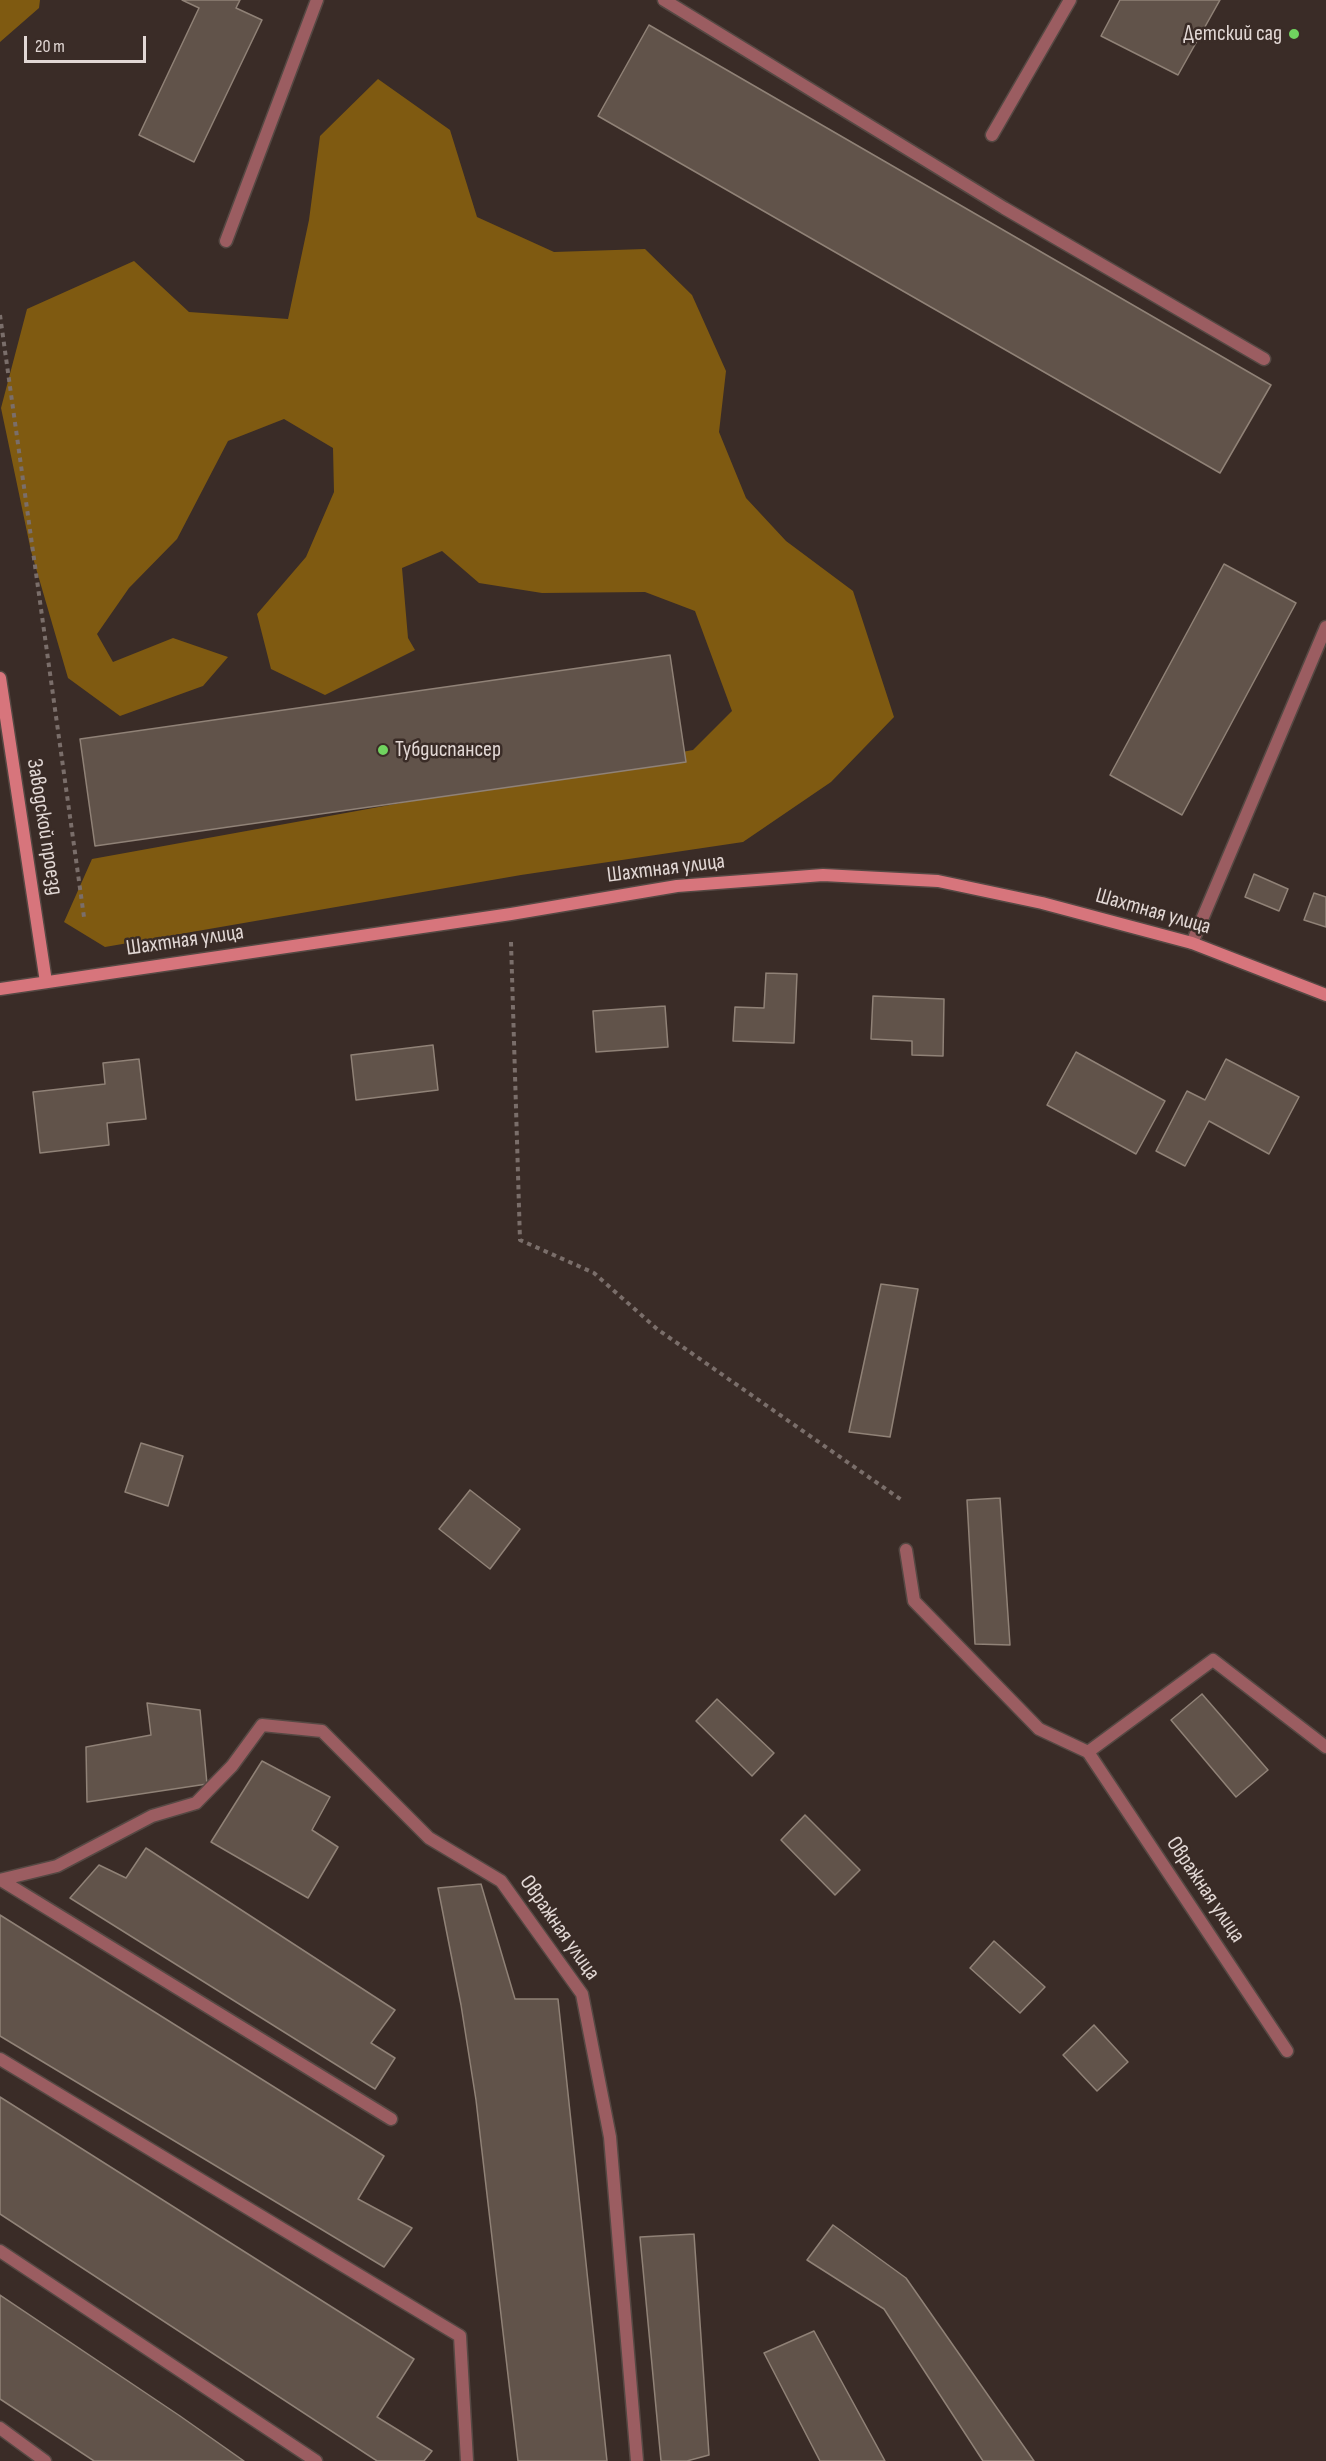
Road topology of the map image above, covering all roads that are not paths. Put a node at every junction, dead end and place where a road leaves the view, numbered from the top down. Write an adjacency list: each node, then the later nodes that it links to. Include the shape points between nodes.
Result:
1 (316, 0): 5 (street)
2 (664, 0): 6 (street, via 1004,208)
3 (1070, 0): 4 (street)
4 (992, 135)
5 (226, 241)
6 (1264, 359)
7 (1326, 627): 9 (street)
8 (0, 678): 10 (main road, Заводской проезд)
9 (1192, 943): 10 (main road, Шахтная улица, via 1042,903 938,881 823,875 677,886); 12 (main road, Шахтная улица)
10 (46, 982): 11 (main road, Шахтная улица)
11 (0, 989)
12 (1326, 995)
13 (906, 1550): 15 (street, via 914,1601 1039,1729)
14 (1326, 1747): 15 (street, via 1213,1660)
15 (1088, 1752): 17 (street, Овражная улица)
16 (1, 1880): 19 (street); 25 (street, Овражная улица, via 57,1866 152,1816 196,1803 232,1766 262,1725 322,1731 429,1838 501,1881 582,1994 610,2137)
17 (1287, 2051)
18 (0, 2059): 24 (street, via 460,2336)
19 (391, 2120)
20 (0, 2251): 23 (street)
21 (0, 2428): 22 (street)
22 (45, 2461)
23 (316, 2461)
24 (467, 2461)
25 (637, 2461)

